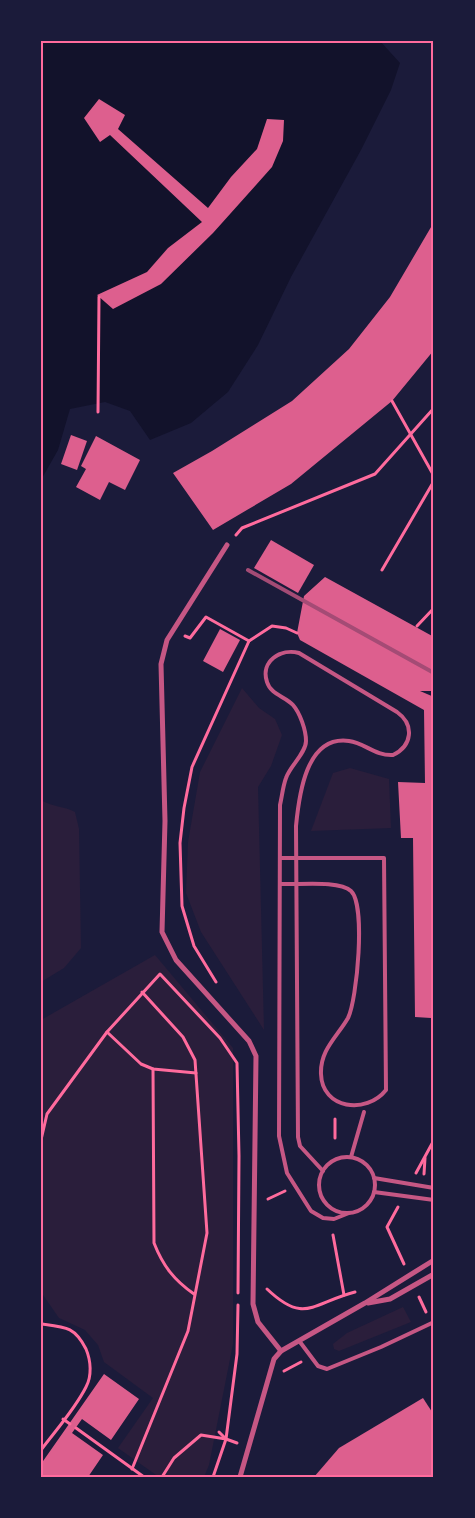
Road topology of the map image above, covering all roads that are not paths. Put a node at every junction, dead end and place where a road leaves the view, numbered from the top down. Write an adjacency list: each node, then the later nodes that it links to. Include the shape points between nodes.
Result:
1 (227, 545): 19 (street, via 166,640 161,664 165,821 162,932 176,960 249,1041 256,1056 253,1304 258,1322)
2 (281, 858): 3 (lane); 3 (lane, via 280,805 286,779 306,742 302,723 293,705 272,690 266,676 270,661 283,652 291,651 397,712 404,717 410,731 405,746 392,755 377,754 350,741 324,745 315,755 302,788 296,826); 4 (lane)
3 (296, 858): 5 (lane); 5 (lane, via 384,858 386,1090 373,1102 346,1106 325,1089 321,1076 323,1057 348,1017 357,984 356,900 352,892 341,886)
4 (281, 884): 5 (lane); 13 (lane, via 279,1136 287,1173 311,1211 334,1220)
5 (297, 885): 8 (lane, via 298,1137 300,1146)
6 (364, 1112): 7 (lane)
7 (351, 1157): 8 (lane, via 334,1159); 9 (lane, via 366,1164)
8 (323, 1171): 13 (lane, via 319,1186 324,1200 334,1210)
9 (374, 1178): 10 (lane); 11 (lane)
10 (434, 1188)
11 (374, 1192): 12 (lane); 13 (lane, via 365,1206)
12 (434, 1200)
13 (349, 1213)
14 (434, 1260): 16 (street)
15 (434, 1274): 16 (street, via 390,1299)
16 (365, 1304): 18 (street)
17 (432, 1322): 18 (lane, via 381,1348 327,1369 318,1366)
18 (300, 1342): 19 (street)
19 (282, 1351): 20 (street, via 274,1359)
20 (240, 1477)

